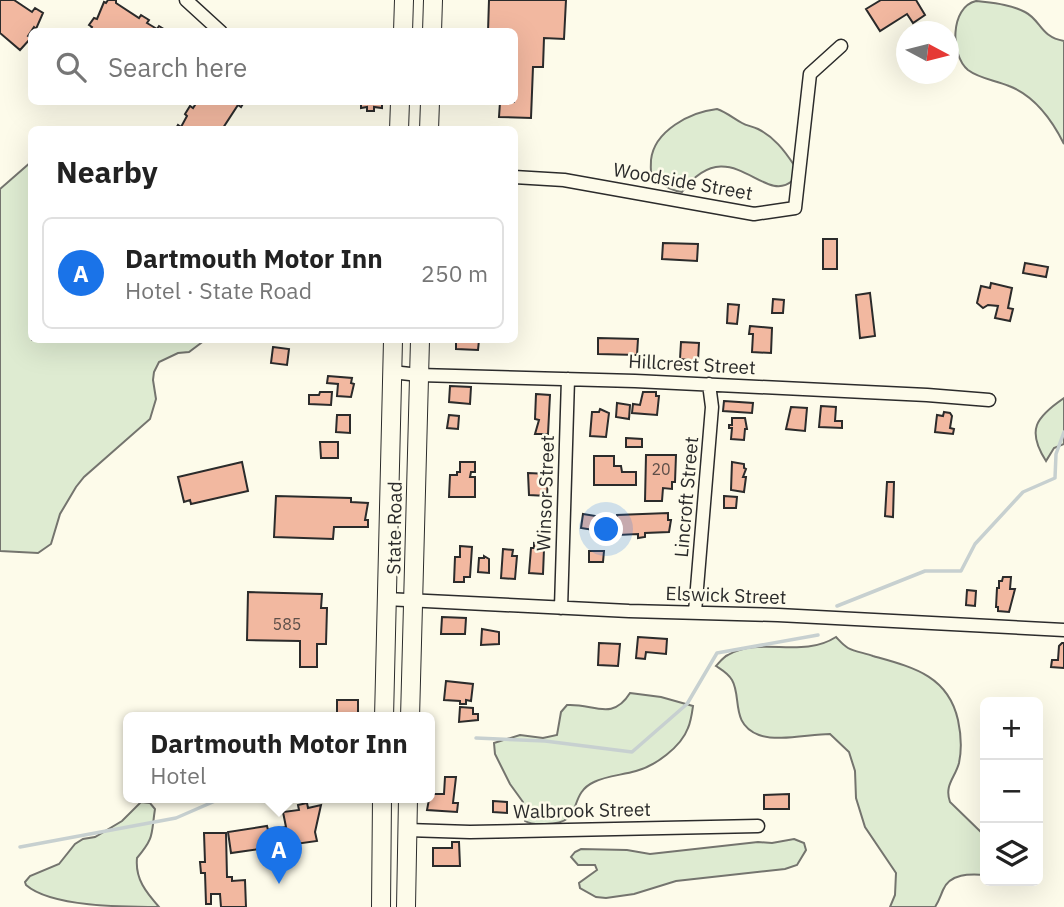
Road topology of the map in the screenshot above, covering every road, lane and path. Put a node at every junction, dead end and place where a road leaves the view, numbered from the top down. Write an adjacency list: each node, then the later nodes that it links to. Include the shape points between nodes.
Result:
1 (186, 0): 4 (street)
2 (433, 0): 7 (main road)
3 (404, 5): 5 (street); 6 (main road)
4 (218, 28)
5 (397, 28)
6 (403, 28)
7 (432, 28)
8 (841, 46): 13 (street, Woodside Street, via 810,74 795,208 754,214 565,180)
9 (400, 105): 11 (main road)
10 (430, 105): 12 (main road)
11 (399, 126)
12 (429, 126)
13 (518, 177)
14 (393, 343): 16 (main road, State Road)
15 (420, 343): 17 (main road, State Road)
16 (392, 372): 17 (street, Hillcrest Street); 21 (main road, State Road)
17 (419, 376): 18 (street, Hillcrest Street); 22 (main road, State Road)
18 (568, 379): 19 (street, Hillcrest Street); 23 (street, Winsor Street)
19 (709, 384): 20 (street, Hillcrest Street); 24 (street, Lincroft Street, via 712,407)
20 (989, 400)
21 (386, 599): 22 (street, Elswick Street); 26 (main road, State Road)
22 (413, 599): 23 (street, Elswick Street); 27 (main road, State Road)
23 (561, 608): 24 (street, Elswick Street)
24 (695, 612): 25 (street, Elswick Street)
25 (1064, 630)
26 (384, 712)
27 (410, 712)
28 (382, 803): 32 (main road)
29 (408, 803): 31 (main road)
30 (758, 826): 31 (street, Walbrook Street)
31 (407, 830): 33 (main road)
32 (381, 907)
33 (406, 907)

